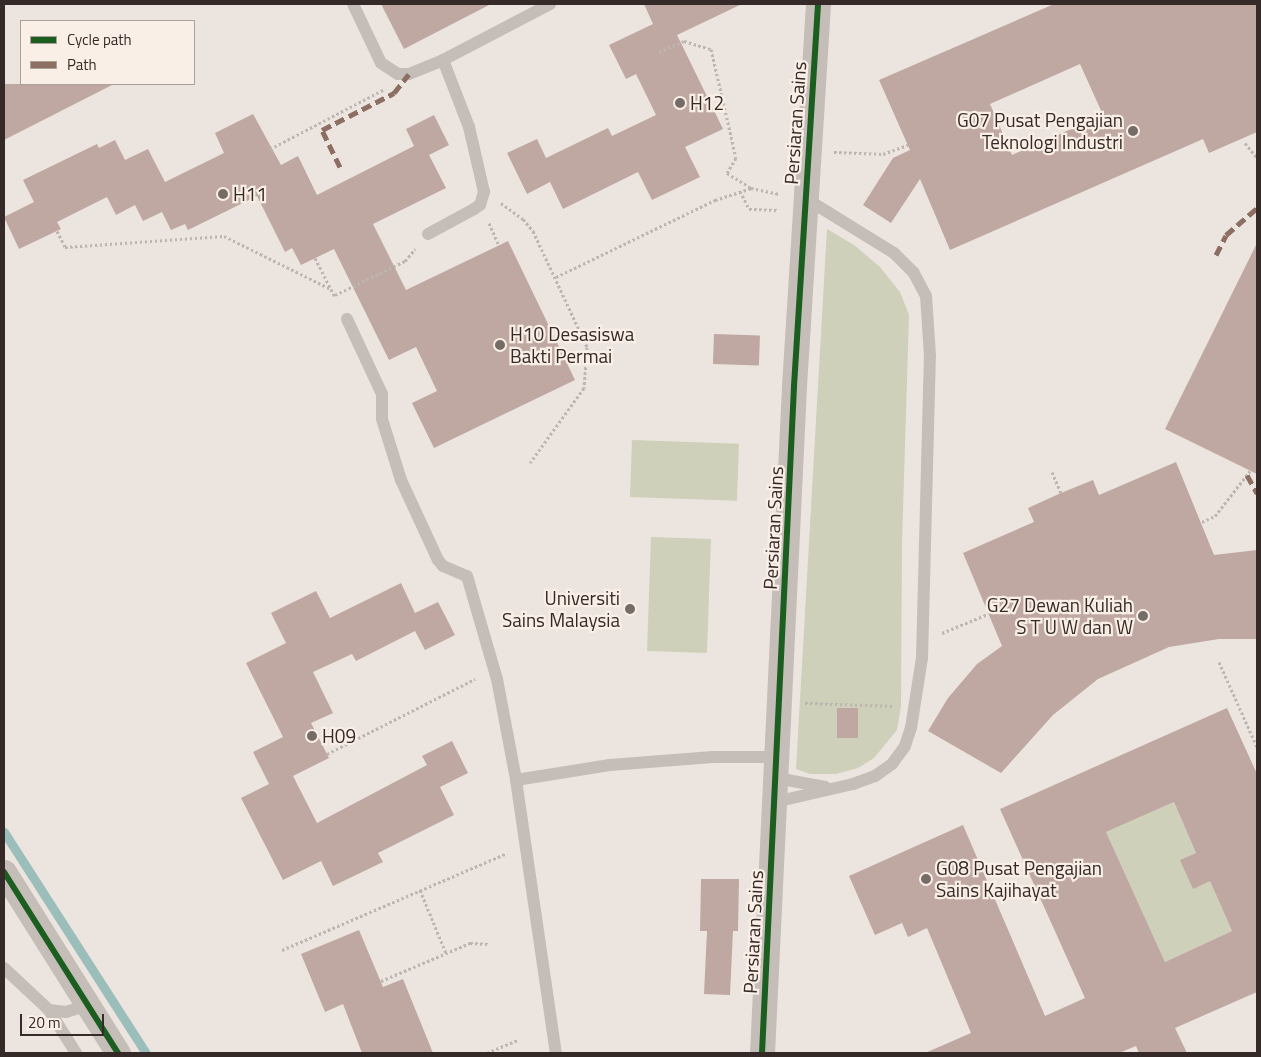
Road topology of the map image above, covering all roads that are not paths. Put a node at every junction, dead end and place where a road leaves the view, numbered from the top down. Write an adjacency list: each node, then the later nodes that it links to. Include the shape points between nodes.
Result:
1 (353, 4): 4 (lane, via 381,63 398,74 420,71)
2 (550, 4): 4 (lane)
3 (818, 4): 5 (street, Persiaran Sains, via 808,150)
4 (443, 60): 6 (lane, via 469,127 484,192 480,205)
5 (794, 197): 8 (street, Persiaran Sains); 10 (lane, via 894,253 913,272 926,296 930,328 922,658 911,728 905,746 892,764 875,776)
6 (428, 234)
7 (347, 319): 9 (lane, via 382,394 382,418 401,480 438,560 443,566 467,576 494,670)
8 (776, 779): 9 (lane, via 714,757 610,765); 10 (lane); 10 (lane); 18 (street, Persiaran Sains)
9 (516, 780): 17 (lane)
10 (830, 788)
11 (4, 872): 13 (street)
12 (4, 968): 14 (lane)
13 (87, 1005): 14 (lane, via 66,1012); 16 (street)
14 (49, 1010): 15 (lane)
15 (76, 1053)
16 (118, 1053)
17 (556, 1053)
18 (762, 1053)

